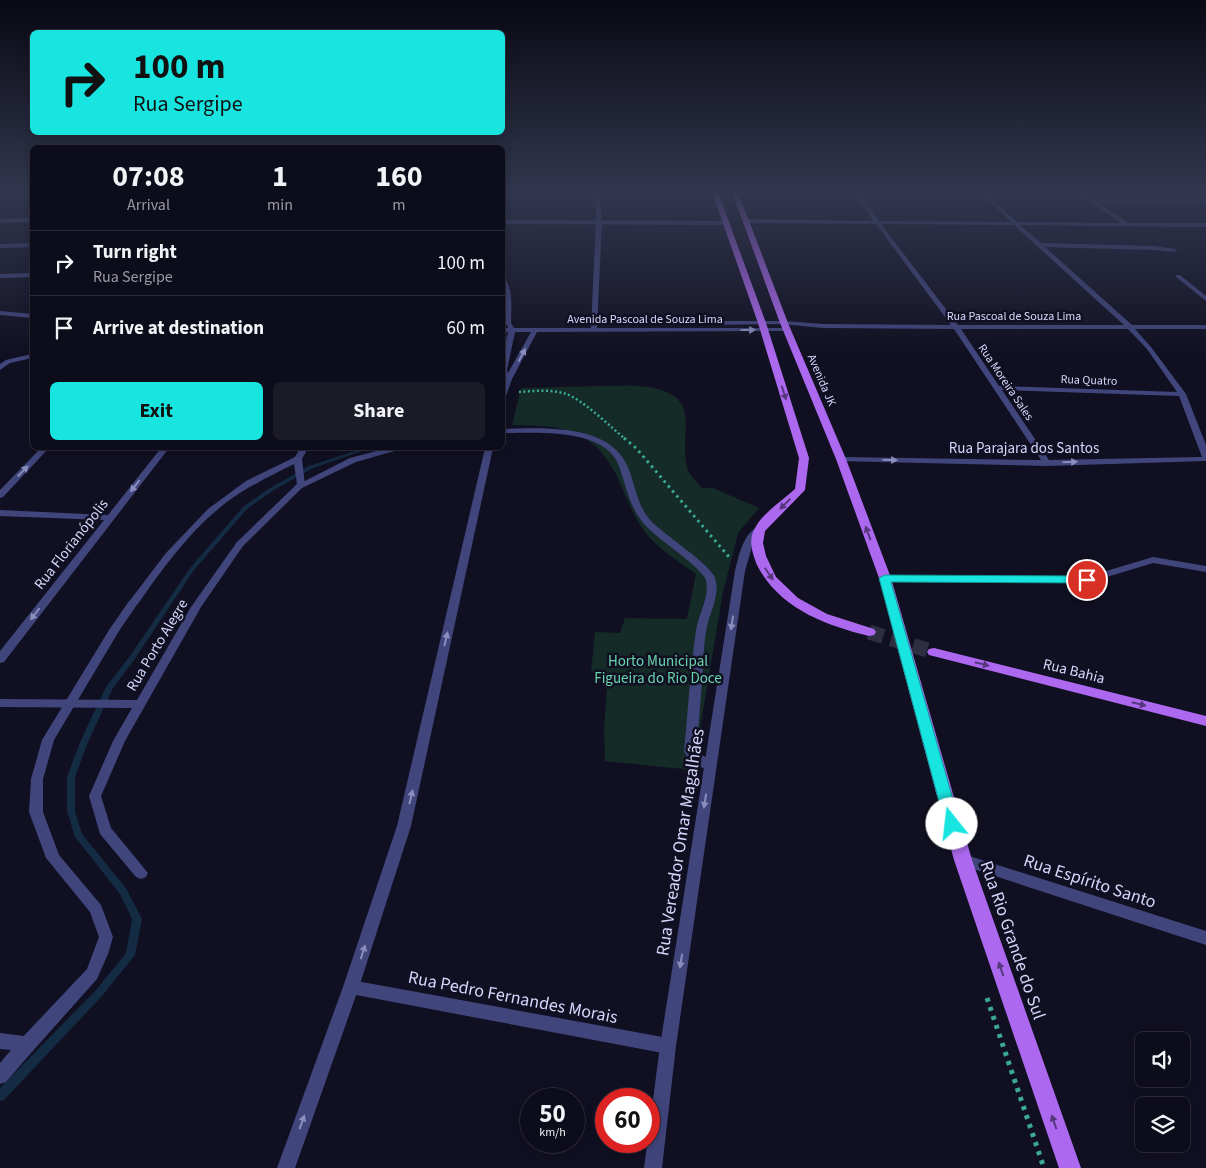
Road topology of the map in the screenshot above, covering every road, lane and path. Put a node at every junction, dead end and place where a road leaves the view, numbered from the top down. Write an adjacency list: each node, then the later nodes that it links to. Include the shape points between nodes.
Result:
1 (598, 247): 17 (street)
2 (734, 247): 18 (main road)
3 (755, 247): 19 (main road, Avenida JK)
4 (895, 247): 20 (street, Rua Moreira Sales)
5 (1040, 247): 22 (street, Rua Parajara dos Santos)
6 (1096, 247): 7 (street)
7 (1174, 250)
8 (0, 276): 9 (street)
9 (30, 276)
10 (1178, 276): 12 (street)
11 (505, 285): 15 (street)
12 (1206, 299)
13 (0, 314): 14 (street)
14 (30, 316)
15 (508, 326): 17 (street, Avenida Pascoal de Souza Lima); 23 (street, Avenida Pascoal de Souza Lima); 25 (street)
16 (1198, 326): 21 (street, Rua Pascoal de Souza Lima); 22 (street, Rua Pascoal de Souza Lima); 24 (street)
17 (594, 327): 18 (street, Avenida Pascoal de Souza Lima); 23 (street, Avenida Pascoal de Souza Lima)
18 (763, 327): 19 (street, Avenida Pascoal de Souza Lima); 50 (main road, one-way to 50, via 804,458 800,490)
19 (785, 327): 20 (street, Rua Pascoal de Souza Lima); 44 (main road, Avenida JK)
20 (956, 327): 22 (street, Rua Pascoal de Souza Lima); 33 (street, Rua Moreira Sales)
21 (1206, 327)
22 (1131, 328): 35 (street, Rua Parajara dos Santos)
23 (536, 330): 29 (street, one-way to 23)
24 (1206, 333)
25 (505, 352)
26 (30, 356): 27 (street, via 8,361)
27 (0, 368)
28 (505, 370): 29 (street)
29 (514, 370): 31 (street)
30 (505, 374): 31 (street)
31 (508, 379): 32 (street)
32 (505, 388)
33 (996, 388): 35 (street, Rua Quatro); 45 (street, Rua Moreira Sales)
34 (536, 391): 52 (path, via 561,393 574,399 636,448)
35 (1182, 394): 42 (street, Rua Parajara dos Santos)
36 (505, 431): 61 (street, via 583,434 599,440 621,461 630,494 640,514 710,577 712,590 701,630 690,752 696,760)
37 (43, 450): 47 (street, one-way to 37)
38 (163, 450): 49 (street, Rua Florianópolis, one-way to 49)
39 (303, 450): 43 (street)
40 (388, 450): 46 (street, via 353,460)
41 (489, 450): 65 (street, one-way to 41, via 404,826)
42 (1206, 458): 45 (street, Rua Parajara dos Santos, one-way to 42)
43 (298, 459): 46 (street); 58 (street, via 242,487 211,511 174,548 133,603)
44 (841, 460): 45 (street, Rua Parajara dos Santos, one-way to 45); 53 (main road, Avenida JK, one-way to 44)
45 (1047, 463)
46 (301, 484): 59 (street, Rua Porto Alegre, via 240,544 196,607)
47 (0, 495)
48 (0, 513): 49 (street)
49 (110, 518): 56 (street, Rua Florianópolis, one-way to 56)
50 (760, 528): 52 (street, Rua Vereador Omar Magalhães, via 745,548); 54 (main road, one-way to 54, via 758,554 779,589 814,613)
51 (1206, 569): 53 (street, via 1154,560 1087,580)
52 (740, 571): 61 (street, Rua Vereador Omar Magalhães, one-way to 61)
53 (885, 578): 62 (main road, Rua Rio Grande do Sul)
54 (869, 632)
55 (934, 652): 60 (main road, Rua Bahia, one-way to 60)
56 (0, 659)
57 (0, 703): 58 (street)
58 (69, 704): 59 (street); 68 (street, via 48,740 37,779 36,812 53,858 96,909 106,937 92,974)
59 (139, 704): 63 (street, Rua Porto Alegre, via 95,796 105,830)
60 (1206, 721)
61 (710, 766): 67 (street, Rua Vereador Omar Magalhães, one-way to 67)
62 (962, 860): 64 (street, Rua Espírito Santo); 72 (main road, Rua Rio Grande do Sul, one-way to 62)
63 (141, 873)
64 (1206, 938)
65 (351, 987): 67 (street, Rua Pedro Fernandes Morais); 70 (street, one-way to 65)
66 (0, 1041): 68 (street, via 24,1044)
67 (668, 1046): 71 (street, Rua Vereador Omar Magalhães)
68 (25, 1047): 69 (street)
69 (0, 1076)
70 (286, 1168)
71 (653, 1168)
72 (1070, 1168)

